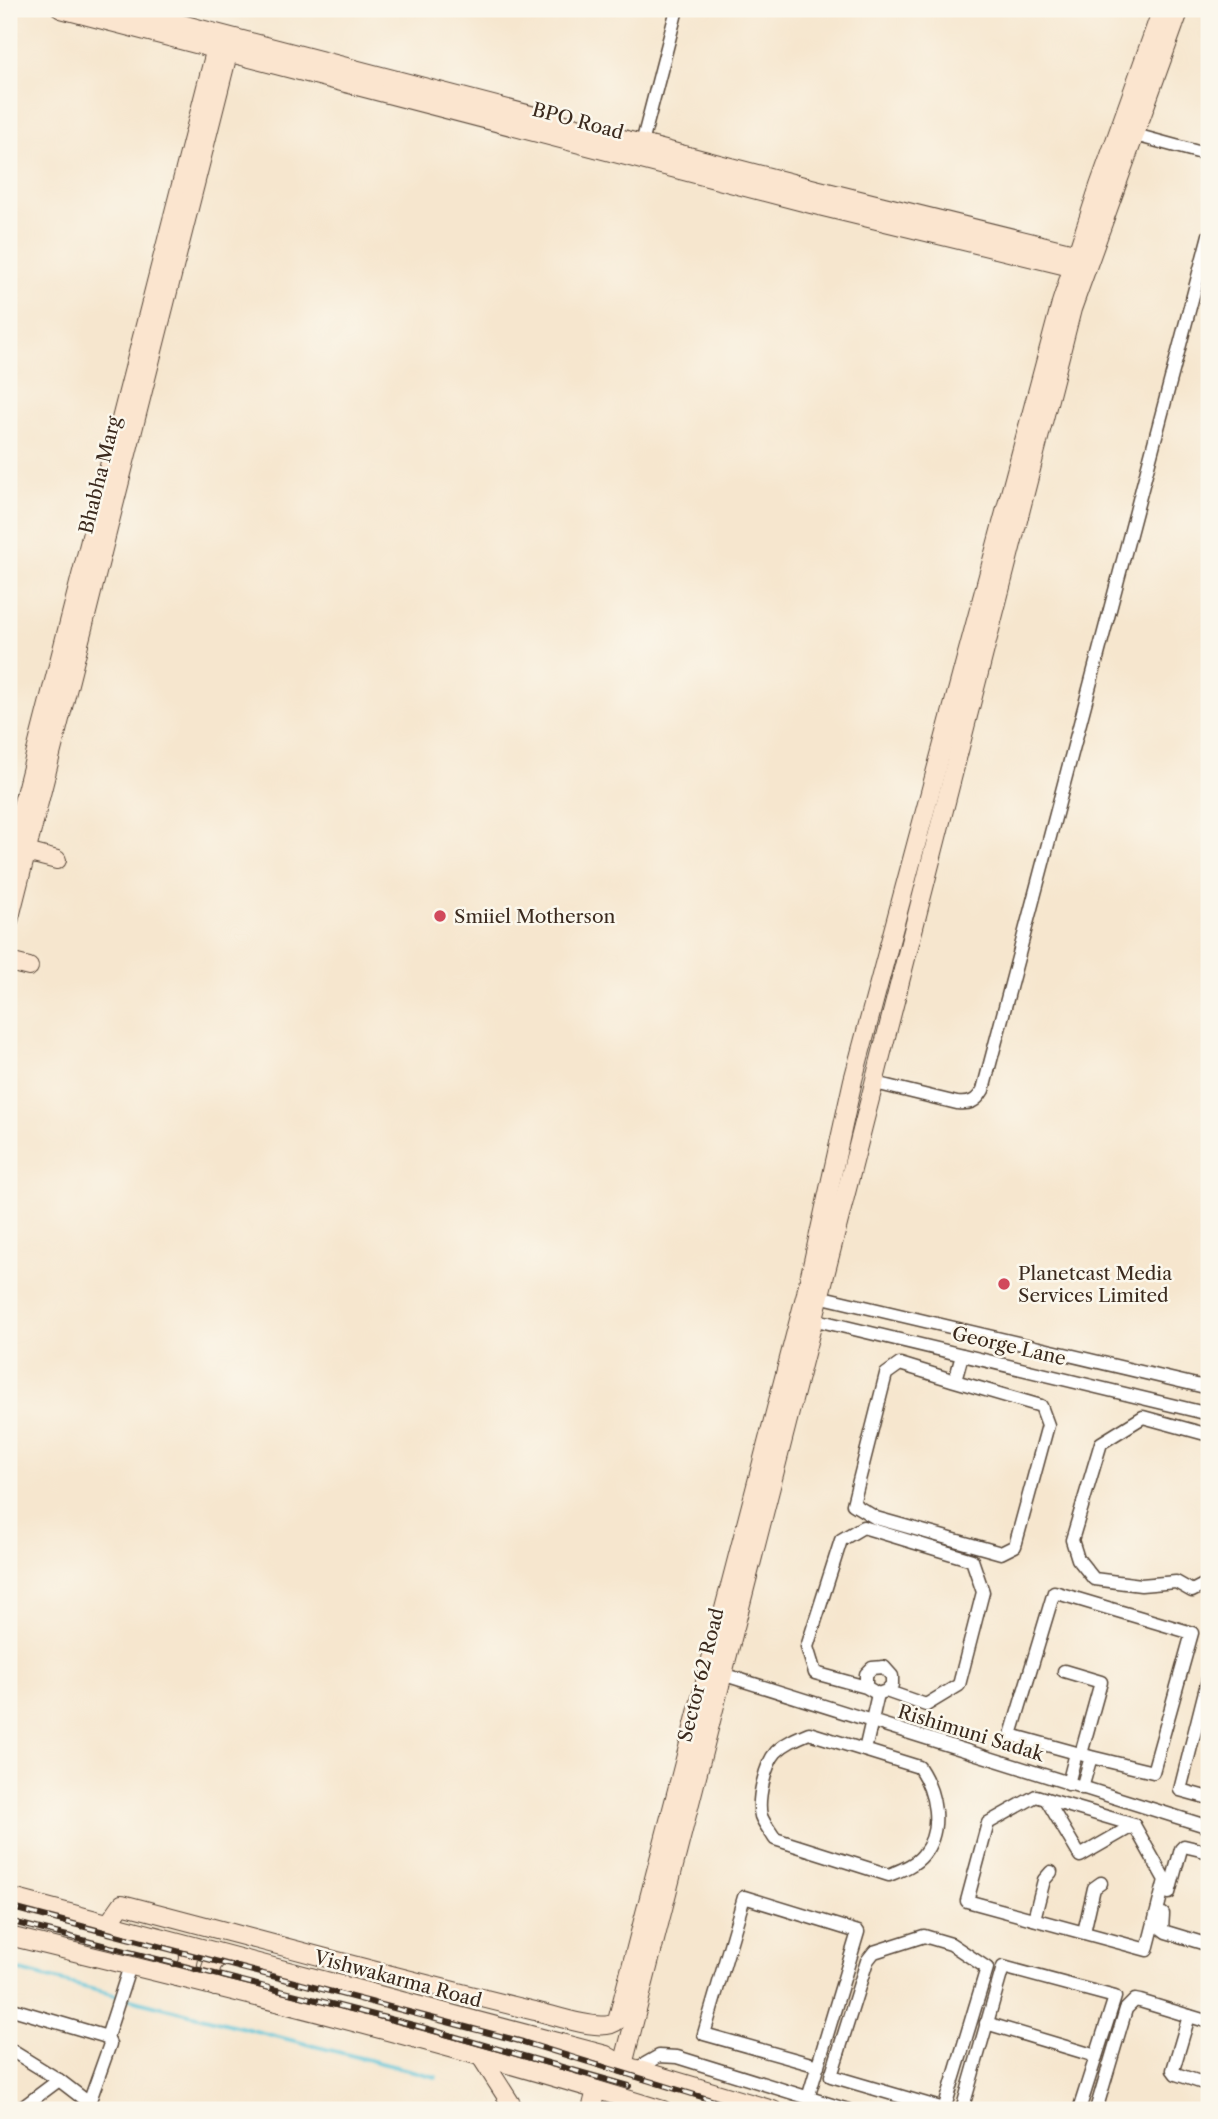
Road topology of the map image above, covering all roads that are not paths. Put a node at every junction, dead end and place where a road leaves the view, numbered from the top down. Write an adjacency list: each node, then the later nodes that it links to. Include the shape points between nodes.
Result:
1 (61, 9): 6 (street, BPO Road)
2 (124, 9): 6 (street, BPO Road)
3 (677, 9): 8 (street)
4 (1162, 9): 11 (street)
5 (1180, 9): 7 (street)
6 (223, 44): 8 (street, BPO Road); 12 (street, Bhabha Marg)
7 (1135, 135): 9 (street); 11 (street)
8 (639, 151): 11 (street, BPO Road)
9 (1209, 155)
10 (1209, 235): 17 (street, via 983,1090 968,1104)
11 (1082, 262): 17 (street); 18 (street, via 1061,303 853,1080)
12 (17, 854): 13 (street); 14 (street, Bhabha Marg)
13 (57, 860)
14 (9, 921)
15 (9, 962): 16 (street)
16 (29, 967)
17 (875, 1083): 18 (street)
18 (812, 1294): 19 (street, Sector 62 Road); 22 (street, George Lane)
19 (806, 1318): 20 (street, George Lane); 27 (street, Sector 62 Road); 39 (street, Sector 62 Road)
20 (962, 1355): 21 (street); 23 (street, George Lane)
21 (955, 1381): 21 (street, via 1041,1406 1048,1425 1015,1546 1001,1553 876,1518 853,1504 886,1374 900,1364)
22 (1209, 1388)
23 (1209, 1414)
24 (1209, 1435): 25 (street, via 1143,1418 1106,1437 1072,1540 1078,1559 1094,1580 1141,1585 1177,1582 1192,1591)
25 (1209, 1582)
26 (1064, 1671): 33 (street, via 1101,1682)
27 (723, 1674): 31 (street, Rishimuni Sadak); 39 (street, Sector 62 Road)
28 (1209, 1675): 30 (street)
29 (877, 1691): 29 (street, via 926,1705 959,1685 983,1592 972,1560 863,1527 841,1540 807,1647 816,1673); 31 (street)
30 (1205, 1703): 36 (street, via 1180,1790)
31 (871, 1721): 32 (street); 34 (street, Rishimuni Sadak)
32 (865, 1750): 32 (street, via 919,1766 936,1806 933,1835 923,1855 889,1875 775,1839 762,1817 765,1775 774,1754 792,1741 809,1733)
33 (1083, 1755): 33 (street, via 1153,1772 1192,1633 1054,1592 1012,1735); 34 (street); 35 (street)
34 (1068, 1783): 35 (street, Rishimuni Sadak)
35 (1088, 1790): 38 (street); 41 (street, Rishimuni Sadak)
36 (1209, 1798)
37 (1046, 1799): 38 (street); 40 (street, via 1080,1856); 46 (street, via 1036,1796 988,1823 967,1901)
38 (1089, 1812): 40 (street)
39 (676, 1824): 58 (street, Sector 62 Road, via 617,2021 608,2026 581,2022); 69 (street, Sector 62 Road)
40 (1134, 1825): 48 (street, via 1165,1880 1147,1950)
41 (1209, 1827)
42 (1209, 1852): 52 (street, via 1189,1846 1181,1849 1161,1924 1166,1932)
43 (1051, 1872): 46 (street, via 1044,1880)
44 (1101, 1883): 48 (street, via 1094,1888)
45 (9, 1897): 47 (street, Vishwakarma Road)
46 (1034, 1919): 48 (street)
47 (108, 1924): 50 (street, Vishwakarma Road); 51 (street, via 122,1905)
48 (1084, 1932)
49 (9, 1936): 54 (street)
50 (186, 1945): 53 (street, Vishwakarma Road); 56 (street, via 189,1962)
51 (279, 1945): 55 (street); 58 (street)
52 (1209, 1945)
53 (223, 1955): 55 (street, Vishwakarma Road); 57 (street, via 210,1969)
54 (130, 1966): 56 (street); 64 (street)
55 (266, 1966): 61 (street, Vishwakarma Road)
56 (177, 1977): 57 (street)
57 (215, 1987): 67 (street)
58 (470, 1996): 61 (street)
59 (9, 2008): 64 (street)
60 (1189, 2016): 62 (street); 71 (street, via 1174,2070); 85 (street, via 1140,2001 1130,2003)
61 (464, 2018): 69 (street, Vishwakarma Road, via 606,2055)
62 (1209, 2022)
63 (986, 2023): 66 (street); 66 (street, via 1003,1968 1115,1997); 83 (street)
64 (107, 2037): 75 (street, via 110,2044)
65 (9, 2049): 70 (street)
66 (1096, 2056): 84 (street)
67 (481, 2057): 72 (street); 77 (street)
68 (818, 2066): 68 (street, via 858,1933 744,1897 704,2034); 73 (street)
69 (630, 2067): 73 (street, via 659,2056 677,2057); 80 (street, Vishwakarma Road)
70 (59, 2080): 75 (street); 76 (street)
71 (1209, 2085)
72 (596, 2090): 74 (street); 78 (street)
73 (808, 2098): 81 (street)
74 (612, 2103): 79 (street)
75 (93, 2107)
76 (19, 2110)
77 (516, 2110)
78 (591, 2110)
79 (663, 2110)
80 (773, 2110)
81 (848, 2110)
82 (944, 2110): 82 (street, via 987,1968 951,1944 924,1937 874,1952 867,1961 831,2076)
83 (962, 2110)
84 (1079, 2110)
85 (1096, 2110)

